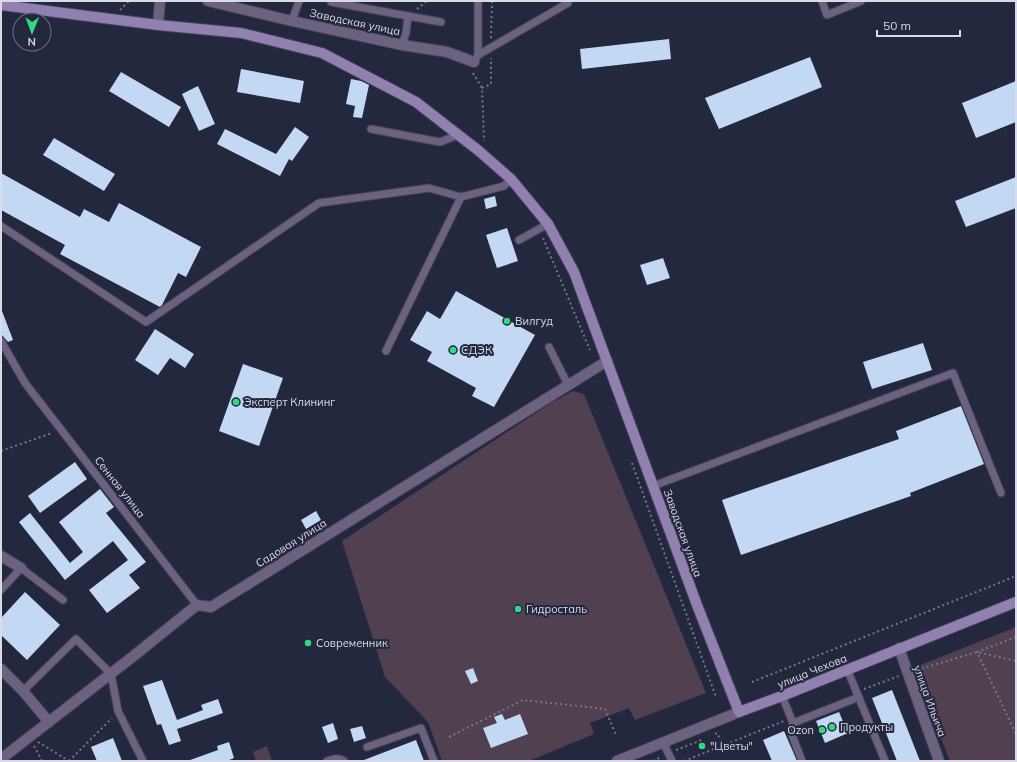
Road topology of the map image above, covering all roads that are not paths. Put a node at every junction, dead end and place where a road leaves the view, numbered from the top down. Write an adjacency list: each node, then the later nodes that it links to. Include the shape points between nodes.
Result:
1 (160, 1): 13 (street)
2 (208, 1): 11 (street, Заводская улица)
3 (299, 1): 11 (lane)
4 (478, 1): 15 (lane)
5 (822, 1): 6 (lane, via 827,15)
6 (861, 1)
7 (331, 2): 10 (lane)
8 (568, 3): 15 (lane)
9 (1, 5): 13 (main road, Заводская улица)
10 (408, 16): 12 (lane); 14 (lane)
11 (292, 21): 14 (street, Заводская улица)
12 (441, 22)
13 (158, 25): 17 (main road, Заводская улица, via 241,33 322,53 416,102)
14 (402, 45): 15 (street, Заводская улица)
15 (472, 58)
16 (371, 129): 17 (lane, via 440,142)
17 (458, 135): 18 (main road, Заводская улица)
18 (511, 180): 19 (lane, via 504,186); 20 (main road, Заводская улица)
19 (461, 197): 21 (lane, via 429,188 319,203 146,322); 25 (lane)
20 (548, 224): 22 (lane); 26 (main road, Заводская улица, via 574,272)
21 (1, 226)
22 (519, 240)
23 (1, 341): 35 (lane, Сенная улица, via 25,383)
24 (549, 347): 27 (lane)
25 (386, 352)
26 (607, 361): 27 (street, Садовая улица); 28 (main road, Заводская улица)
27 (564, 390): 35 (street, Садовая улица, via 211,607)
28 (653, 486): 29 (lane, via 953,373); 43 (main road, Заводская улица)
29 (1001, 493)
30 (1, 556): 31 (street)
31 (21, 568): 32 (lane); 33 (lane)
32 (1, 590)
33 (63, 600)
34 (1016, 602): 36 (main road, улица Чехова)
35 (197, 605): 39 (street)
36 (899, 648): 38 (main road, улица Чехова); 57 (street, улица Ильича)
37 (1, 669): 40 (street)
38 (848, 669): 41 (main road, улица Чехова); 42 (lane)
39 (111, 674): 40 (lane, via 76,639); 44 (street); 49 (lane, via 118,711)
40 (23, 691): 44 (street)
41 (782, 696): 43 (main road, улица Чехова); 45 (lane)
42 (859, 697): 45 (lane); 56 (lane)
43 (739, 712): 46 (street, улица Чехова)
44 (49, 722): 48 (street)
45 (793, 723): 55 (lane, via 791,732)
46 (663, 742): 53 (street, улица Чехова); 54 (lane)
47 (367, 747): 52 (lane, via 421,728)
48 (1, 759)
49 (143, 761)
50 (327, 761): 51 (lane, via 335,758)
51 (344, 761)
52 (434, 761)
53 (617, 761)
54 (672, 761)
55 (802, 761)
56 (885, 761)
57 (939, 761)

